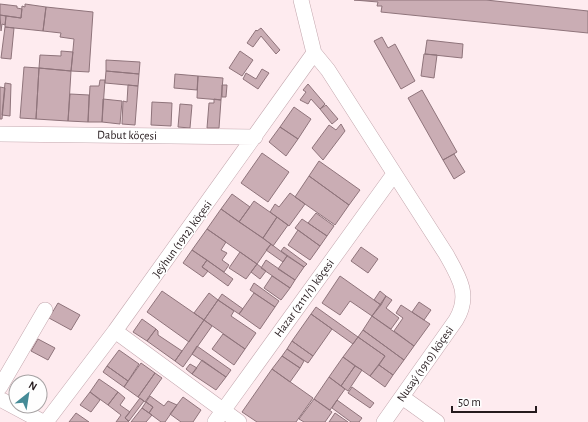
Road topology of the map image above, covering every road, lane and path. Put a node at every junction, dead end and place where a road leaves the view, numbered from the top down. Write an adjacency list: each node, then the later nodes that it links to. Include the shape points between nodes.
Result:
1 (300, 0): 2 (street)
2 (314, 53): 4 (street, Jeýhun (1912) köçesi); 5 (street, via 328,70)
3 (0, 134): 4 (street, Dabut köçesi)
4 (255, 137): 7 (street, Jeýhun (1912) köçesi)
5 (394, 174): 9 (street, Nusaý (1910) köçesi, via 446,254 461,287 464,304 456,320); 11 (street, Hazar (2111/1) köçesi)
6 (45, 310): 8 (street)
7 (115, 331): 11 (street); 12 (street, Jeýhun (1912) köçesi)
8 (0, 387)
9 (402, 397): 14 (street, Nusaý (1910) köçesi); 15 (street)
10 (0, 400): 12 (street)
11 (219, 416): 13 (street)
12 (44, 422)
13 (239, 422)
14 (384, 422)
15 (437, 422)

